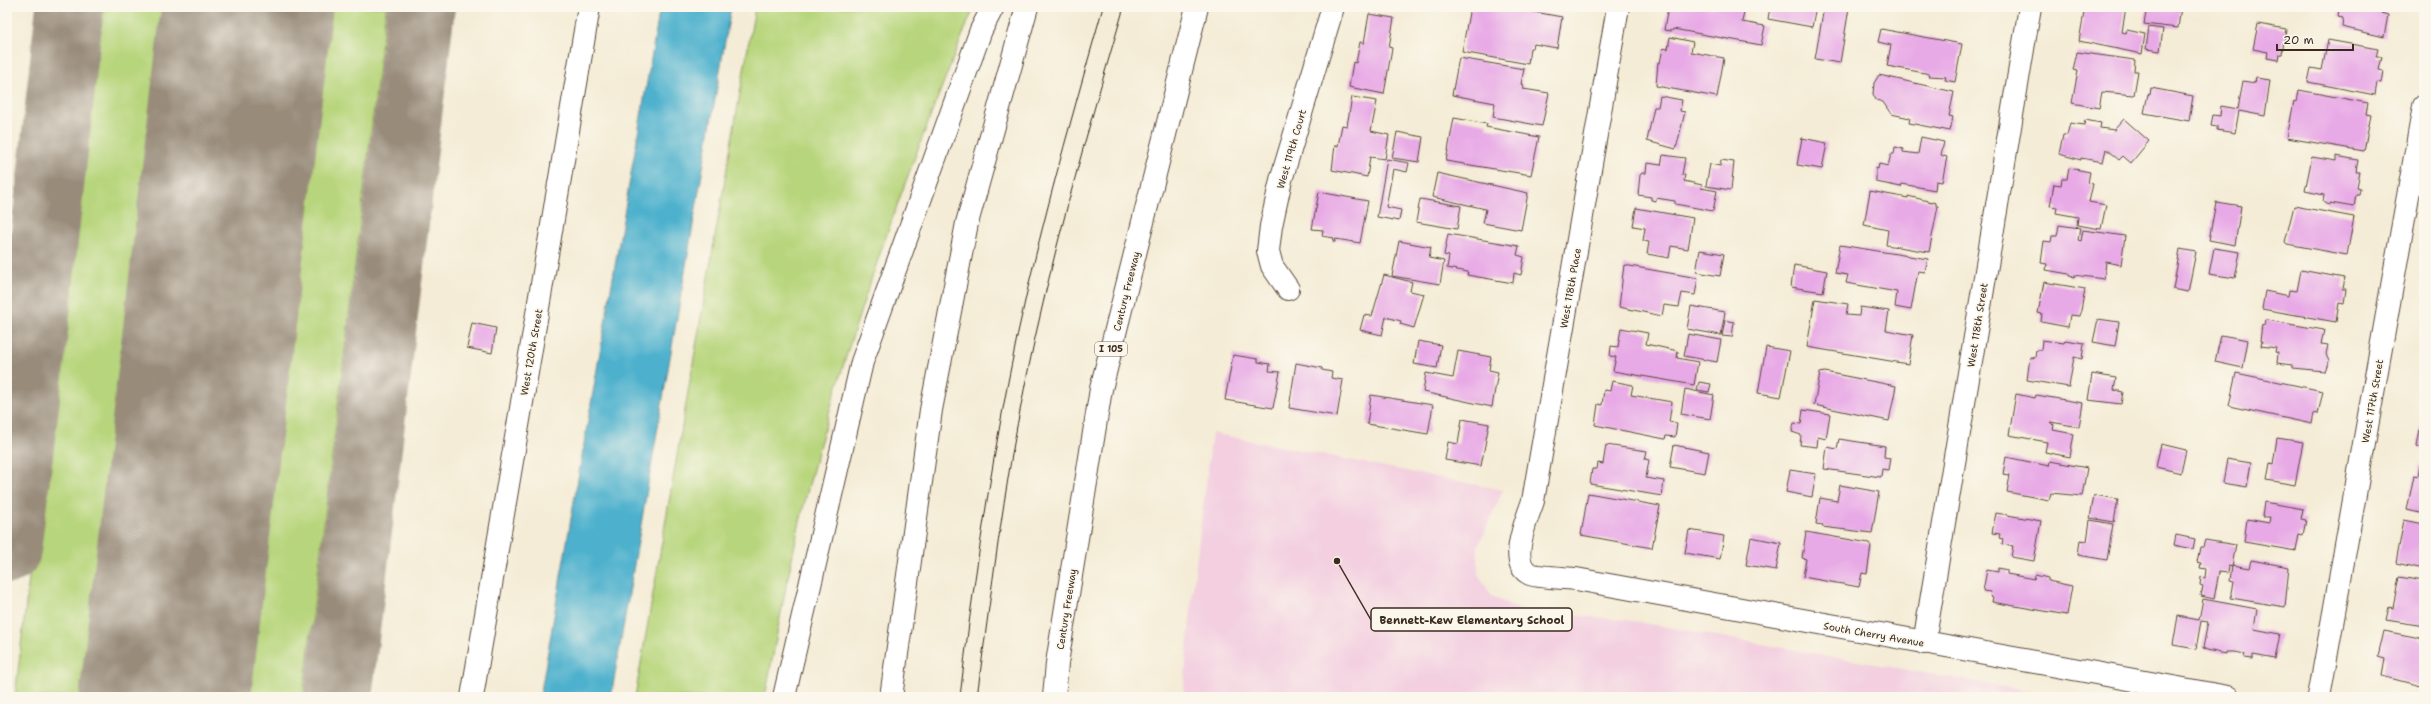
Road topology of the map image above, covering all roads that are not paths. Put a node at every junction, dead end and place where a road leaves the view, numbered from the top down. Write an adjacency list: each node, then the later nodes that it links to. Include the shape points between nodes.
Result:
1 (590, 7): 12 (main road, West 120th Street)
2 (993, 7): 13 (main road, via 981,30 862,362)
3 (1028, 7): 14 (main road, via 967,223 931,410)
4 (1198, 7): 15 (main road, Century Freeway / I 105, via 1101,389 1057,663)
5 (1333, 7): 9 (main road, West 119th Court, via 1281,180 1271,226 1268,251 1272,266)
6 (1618, 7): 10 (main road, West 118th Place, via 1533,501 1518,552)
7 (2030, 7): 11 (main road, West 118th Street)
8 (2424, 106): 17 (main road, West 117th Street)
9 (1288, 289)
10 (1522, 568): 11 (main road, South Cherry Avenue, via 1531,575 1576,579)
11 (1924, 643): 16 (main road, South Cherry Avenue)
12 (472, 697)
13 (784, 697)
14 (891, 697)
15 (1054, 697)
16 (2228, 697)
17 (2319, 697)

